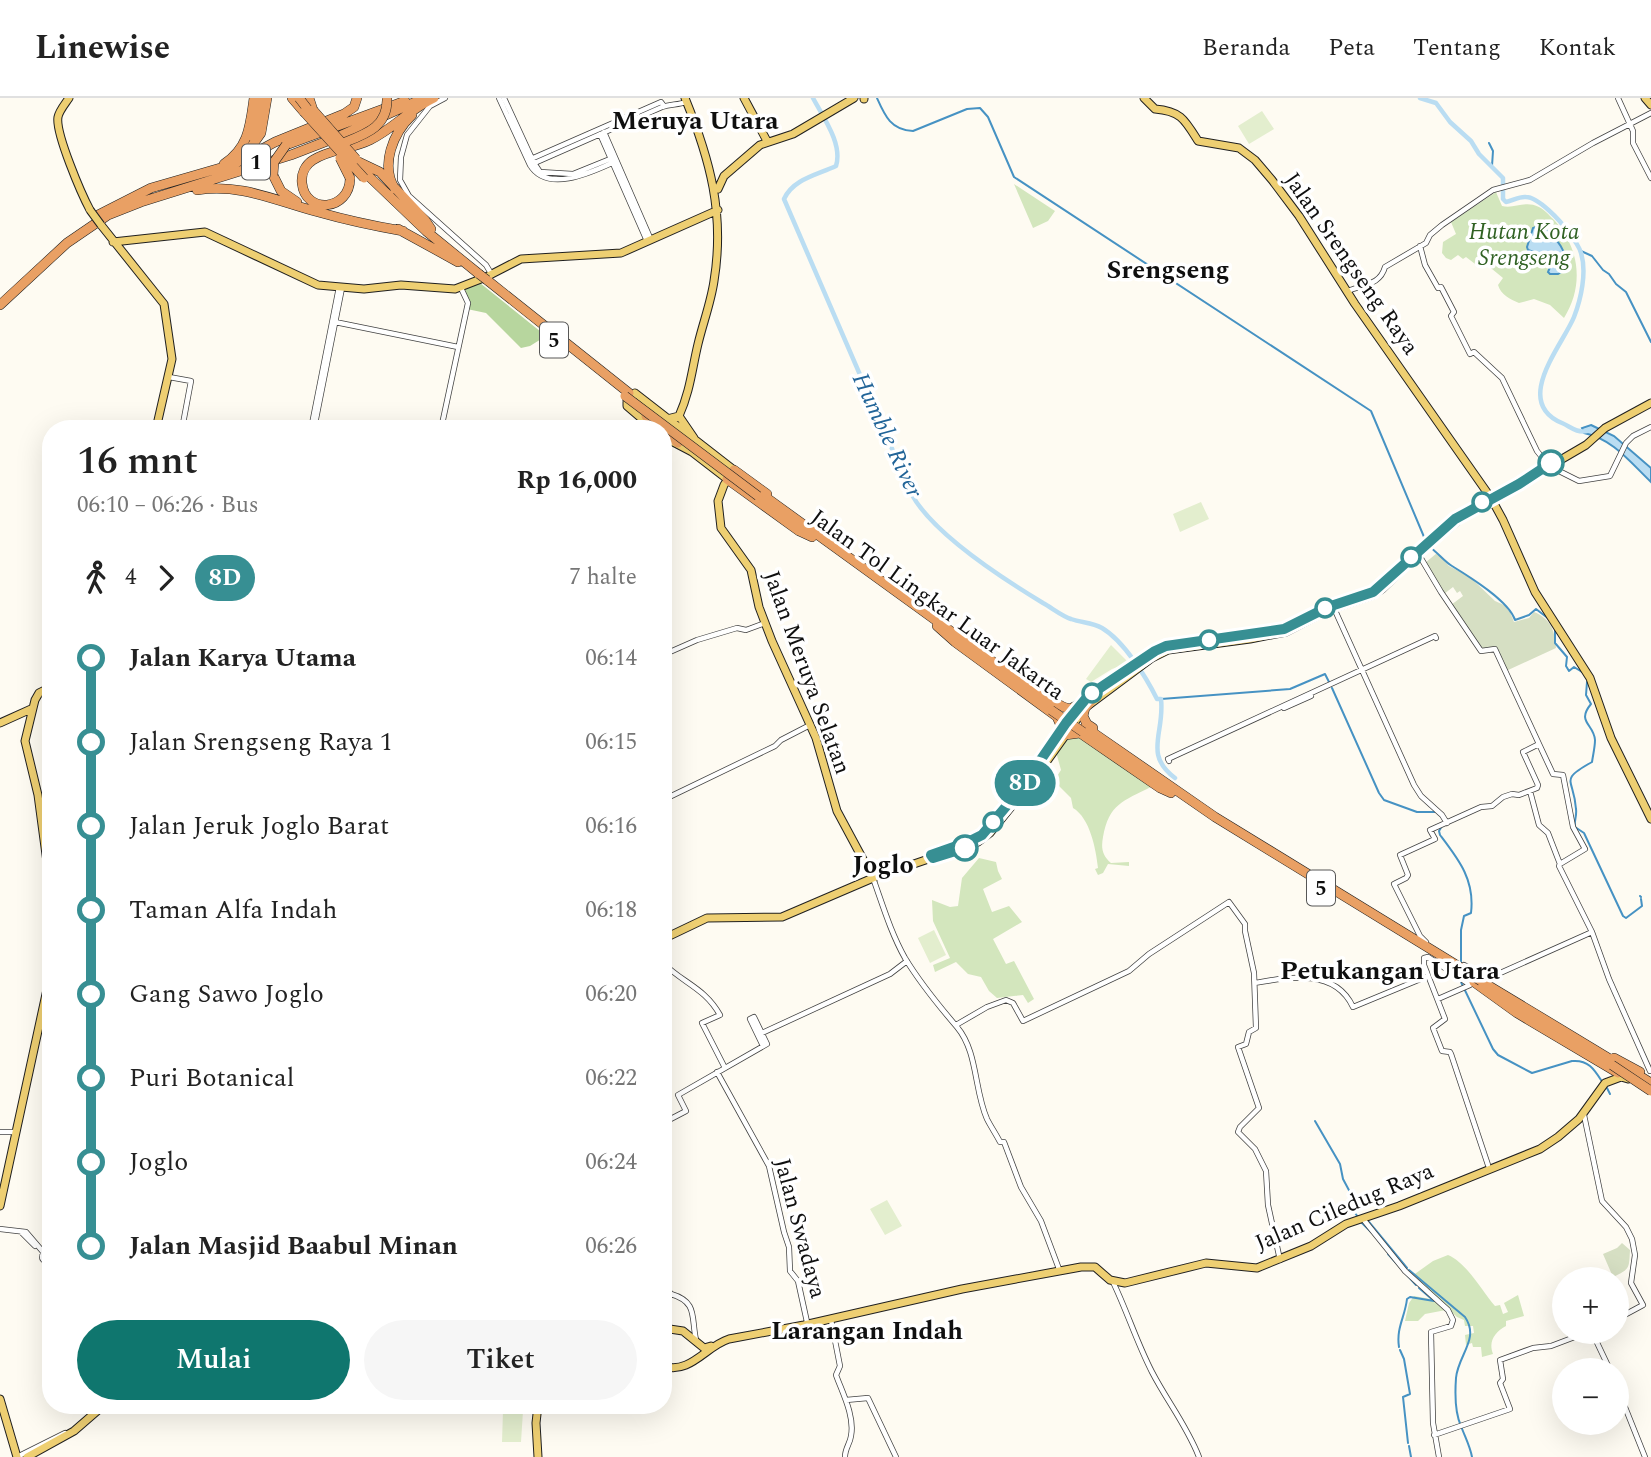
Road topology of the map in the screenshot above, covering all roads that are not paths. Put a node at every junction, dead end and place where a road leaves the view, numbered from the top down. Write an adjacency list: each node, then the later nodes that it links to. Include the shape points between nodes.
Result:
1 (69, 98): 44 (main road, via 58,120 66,152)
2 (254, 98): 37 (highway, via 249,134 240,150 224,164)
3 (261, 98): 35 (highway, via 251,140 243,153)
4 (267, 98): 34 (highway, via 261,133)
5 (292, 98): 26 (highway, Jalan Tol Lingkar Luar Jakarta / 5, bridge)
6 (299, 98): 32 (highway, Jalan Tol Lingkar Luar Jakarta / 5, bridge)
7 (309, 98): 32 (highway, bridge, via 313,110)
8 (357, 98): 34 (highway, via 344,114 289,135)
9 (387, 98): 29 (highway, bridge, via 385,113 371,132)
10 (424, 98): 40 (highway, 1, via 324,142)
11 (433, 98): 29 (highway, via 368,142); 41 (highway, via 396,135 389,177)
12 (445, 98): 52 (street, via 430,106 407,135 400,180 409,196 485,265)
13 (499, 98): 33 (street)
14 (504, 98): 33 (street)
15 (744, 98): 28 (main road)
16 (861, 98): 24 (main road)
17 (1144, 98): 55 (main road, Jalan Srengseng Raya, via 1156,110 1169,110 1182,119 1198,141 1237,147 1255,160 1299,216)
18 (1618, 98): 25 (street)
19 (1645, 98): 22 (main road)
20 (409, 100): 44 (highway, 1, via 291,150 144,195); 46 (highway, bridge, via 298,138 286,145 274,162 273,175 286,197)
21 (686, 100): 27 (street, via 664,106 661,102); 36 (main road)
22 (1651, 104)
23 (1651, 113): 25 (street)
24 (823, 117): 28 (main road, via 793,134); 30 (main road, via 790,138)
25 (1630, 124): 38 (street, via 1633,143); 49 (street, via 1530,180 1485,194)
26 (318, 130): 29 (highway, bridge, via 350,178 350,188 338,202 323,205 309,198 302,183 311,161); 51 (highway, Jalan Tol Lingkar Luar Jakarta / 5, bridge, via 384,199)
27 (601, 131): 31 (street); 33 (street); 47 (street)
28 (767, 141): 30 (main road)
29 (330, 150): 40 (highway)
30 (755, 151): 39 (main road)
31 (611, 161): 33 (street, via 573,174 544,173); 47 (street)
32 (357, 162): 41 (highway, via 380,172); 45 (highway); 50 (highway, Jalan Tol Lingkar Luar Jakarta / 5)
33 (531, 162)
34 (234, 164): 35 (highway)
35 (223, 168): 37 (highway)
36 (712, 175): 39 (main road); 43 (main road)
37 (197, 176): 44 (highway, via 151,188)
38 (1651, 178)
39 (721, 180): 43 (main road)
40 (193, 187): 42 (highway, 1)
41 (395, 189): 45 (highway)
42 (165, 195): 46 (highway, via 225,187); 57 (highway, 1, via 89,226)
43 (717, 212): 47 (main road); 64 (main road, via 715,280 688,397)
44 (96, 217): 48 (main road); 56 (highway, 1, via 64,238)
45 (431, 229): 50 (highway)
46 (403, 231): 51 (highway)
47 (649, 241): 52 (main road, via 616,254 521,259)
48 (113, 242): 53 (main road, via 205,232 312,283); 61 (main road, via 164,304 172,356)
49 (1420, 246): 55 (street, via 1384,267 1376,282); 82 (street, via 1470,354 1474,352 1502,378)
50 (449, 250): 52 (highway, Jalan Tol Lingkar Luar Jakarta / 5)
51 (458, 262): 52 (highway, Jalan Tol Lingkar Luar Jakarta / 5)
52 (483, 275): 54 (main road); 60 (highway, Jalan Tol Lingkar Luar Jakarta / 5); 62 (highway, Jalan Tol Lingkar Luar Jakarta / 5, bridge)
53 (340, 287): 54 (main road); 58 (street); 68 (street)
54 (461, 288): 59 (street, via 468,303)
55 (1347, 292): 85 (main road, Jalan Srengseng Raya)
56 (0, 296)
57 (0, 305)
58 (335, 322): 59 (street); 69 (street)
59 (458, 347): 70 (street)
60 (584, 356): 62 (highway); 74 (highway, Jalan Tol Lingkar Luar Jakarta / 5, bridge)
61 (169, 377): 66 (main road); 67 (street, via 191,381)
62 (630, 399): 65 (main road); 71 (main road); 72 (highway); 73 (highway, Jalan Tol Lingkar Luar Jakarta / 5, bridge)
63 (1651, 402): 82 (main road)
64 (679, 416): 65 (main road); 80 (main road)
65 (666, 419)
66 (158, 420)
67 (184, 420)
68 (314, 420)
69 (314, 420)
70 (443, 420)
71 (647, 420)
72 (650, 420)
73 (658, 420)
74 (665, 420)
75 (672, 424): 80 (main road)
76 (672, 426): 88 (highway, Jalan Tol Lingkar Luar Jakarta / 5, bridge)
77 (1651, 427): 82 (street, via 1625,445 1613,474 1577,481)
78 (672, 431): 86 (highway, Jalan Tol Lingkar Luar Jakarta / 5, bridge)
79 (672, 439): 81 (highway)
80 (695, 441): 83 (main road)
81 (678, 443): 84 (main road)
82 (1548, 465): 85 (main road, via 1520,486)
83 (733, 469): 84 (main road); 88 (highway)
84 (725, 481): 86 (highway); 92 (main road, Jalan Meruya Selatan, via 717,504 721,528 751,570)
85 (1491, 499): 87 (main road); 108 (main road, Jalan Srengseng Raya, via 1535,592 1590,678 1611,738)
86 (812, 537): 90 (highway, Jalan Tol Lingkar Luar Jakarta / 5)
87 (1428, 545): 89 (main road); 91 (main road, via 1379,588)
88 (843, 553): 90 (highway, Jalan Tol Lingkar Luar Jakarta / 5)
89 (1419, 554): 91 (main road, via 1382,589); 104 (street, via 1481,651 1495,649)
90 (907, 601): 94 (highway, Jalan Tol Lingkar Luar Jakarta / 5); 94 (highway, Jalan Tol Lingkar Luar Jakarta / 5)
91 (1334, 609): 95 (street); 98 (main road, via 1284,629 1166,646)
92 (765, 623): 93 (street); 102 (main road, Jalan Meruya Selatan)
93 (672, 651)
94 (973, 651): 100 (highway, Jalan Tol Lingkar Luar Jakarta / 5); 100 (highway, Jalan Tol Lingkar Luar Jakarta / 5)
95 (1363, 671): 95 (street, via 1433,637 1436,638); 96 (street); 109 (street, via 1414,785 1442,815)
96 (1330, 686): 96 (street, via 1169,761 1168,760)
97 (42, 693): 99 (main road)
98 (1091, 698): 100 (highway, via 1083,714); 100 (highway, via 1075,708)
99 (31, 711): 101 (main road); 110 (main road, via 26,749)
100 (1072, 720): 103 (highway); 103 (highway, via 1060,723); 107 (highway, Jalan Tol Lingkar Luar Jakarta / 5); 107 (highway); 120 (highway, Jalan Tol Lingkar Luar Jakarta / 5, via 1279,862)
101 (0, 725)
102 (811, 725): 106 (street); 113 (main road, Jalan Meruya Selatan, via 837,811)
103 (1062, 734): 111 (main road, via 1037,775)
104 (1539, 744): 105 (street, via 1523,752 1538,785); 112 (street, via 1553,774 1563,775 1573,827 1585,850)
105 (1530, 791): 109 (street, via 1503,797 1492,806); 112 (street, via 1539,825 1548,833)
106 (672, 796)
107 (1215, 817): 120 (highway, Jalan Tol Lingkar Luar Jakarta / 5)
108 (1651, 819)
109 (1444, 824): 122 (street, via 1430,830 1434,839 1400,855 1408,875 1395,883 1396,889 1423,940)
110 (42, 825)
111 (988, 832): 114 (main road); 115 (main road, via 971,845)
112 (1560, 864): 116 (street)
113 (868, 867): 114 (main road, via 875,873); 115 (main road, Jalan Meruya Selatan)
114 (888, 871): 115 (main road)
115 (873, 878): 117 (main road, via 778,918 708,918); 118 (street)
116 (1592, 932): 122 (street, via 1490,978); 133 (street)
117 (672, 935)
118 (907, 961): 127 (street); 128 (street, via 890,974)
119 (672, 971): 131 (street, via 715,1004 720,1014 702,1023)
120 (1462, 971): 122 (highway, Jalan Tol Lingkar Luar Jakarta / 5, bridge)
121 (1428, 976): 122 (street, via 1425,957 1469,984); 123 (street, via 1353,1007 1322,979); 124 (street)
122 (1478, 977): 124 (street, via 1471,985); 125 (highway, Jalan Tol Lingkar Luar Jakarta / 5)
123 (1255, 983): 127 (street, via 1245,922 1229,902 1129,971 1041,1013 1023,1021 1013,1003 1004,1000); 146 (street, via 1256,1028 1249,1032 1247,1043 1238,1047 1259,1108 1238,1132 1266,1171)
124 (1438, 999): 141 (street, via 1445,1021 1433,1028 1442,1052 1450,1052)
125 (1503, 999): 130 (highway, via 1574,1033); 133 (highway); 133 (highway, Jalan Tol Lingkar Luar Jakarta / 5, bridge)
126 (42, 1016): 139 (main road)
127 (956, 1025): 147 (street, via 973,1063 988,1119 1004,1142)
128 (762, 1033): 129 (street); 129 (street, via 754,1017 750,1019)
129 (765, 1045): 131 (street)
130 (1622, 1063): 133 (highway); 133 (highway, via 1622,1070)
131 (725, 1068): 132 (street)
132 (717, 1072): 137 (street, via 678,1095 686,1111); 154 (street, Jalan Swadaya, via 769,1166 789,1247 790,1271 798,1280)
133 (1636, 1078): 134 (highway, via 1607,1072); 135 (main road, Jalan Ciledug Raya, via 1607,1081)
134 (1602, 1080): 135 (main road, Jalan Ciledug Raya)
135 (1596, 1091): 136 (main road, Jalan Ciledug Raya)
136 (1579, 1116): 140 (main road, Jalan Ciledug Raya, via 1557,1138); 152 (street, via 1602,1202 1629,1230 1635,1248 1631,1283 1643,1306)
137 (672, 1118)
138 (0, 1133): 139 (street)
139 (15, 1133): 142 (main road)
140 (1502, 1162): 141 (main road, Jalan Ciledug Raya); 143 (main road, Jalan Ciledug Raya)
141 (1488, 1165): 143 (main road, Jalan Ciledug Raya)
142 (0, 1206)
143 (1362, 1217): 146 (main road, Jalan Ciledug Raya); 168 (street, via 1405,1271 1453,1320 1451,1326 1431,1332)
144 (0, 1230): 145 (street, via 26,1233)
145 (42, 1253)
146 (1279, 1259): 147 (main road, Jalan Ciledug Raya, via 1251,1267 1202,1261 1127,1282 1115,1280 1093,1264); 148 (main road, Jalan Ciledug Raya, via 1252,1269 1206,1263 1135,1282)
147 (1059, 1269): 149 (main road, Jalan Ciledug Raya)
148 (1113, 1281): 149 (main road, Jalan Ciledug Raya, via 1087,1266); 173 (street, via 1151,1370)
149 (999, 1282): 151 (main road, Jalan Ciledug Raya)
150 (672, 1294): 158 (street, via 688,1304)
151 (905, 1302): 153 (main road, Jalan Ciledug Raya); 154 (main road, Jalan Ciledug Raya)
152 (1629, 1313)
153 (831, 1320): 156 (main road, Jalan Ciledug Raya); 164 (street, via 840,1366 836,1373)
154 (807, 1322): 156 (main road, Jalan Ciledug Raya)
155 (672, 1329): 158 (main road)
156 (770, 1331): 157 (main road, Jalan Ciledug Raya)
157 (750, 1334): 160 (main road, Jalan Ciledug Raya); 162 (main road, Jalan Ciledug Raya, via 723,1341)
158 (696, 1340): 160 (main road)
159 (1556, 1344): 168 (street, via 1500,1360 1500,1383 1510,1409)
160 (702, 1347): 162 (main road, via 702,1353)
161 (672, 1366): 162 (main road, Jalan Ciledug Raya)
162 (683, 1366)
163 (0, 1399): 169 (main road)
164 (846, 1400): 171 (street, via 852,1435); 172 (street, via 869,1398)
165 (91, 1414): 169 (main road, via 66,1434)
166 (537, 1414): 170 (main road)
167 (1629, 1417): 175 (street)
168 (1434, 1436): 174 (street)
169 (19, 1455)
170 (538, 1457)
171 (845, 1457)
172 (896, 1457)
173 (1199, 1457)
174 (1439, 1457)
175 (1645, 1457)

